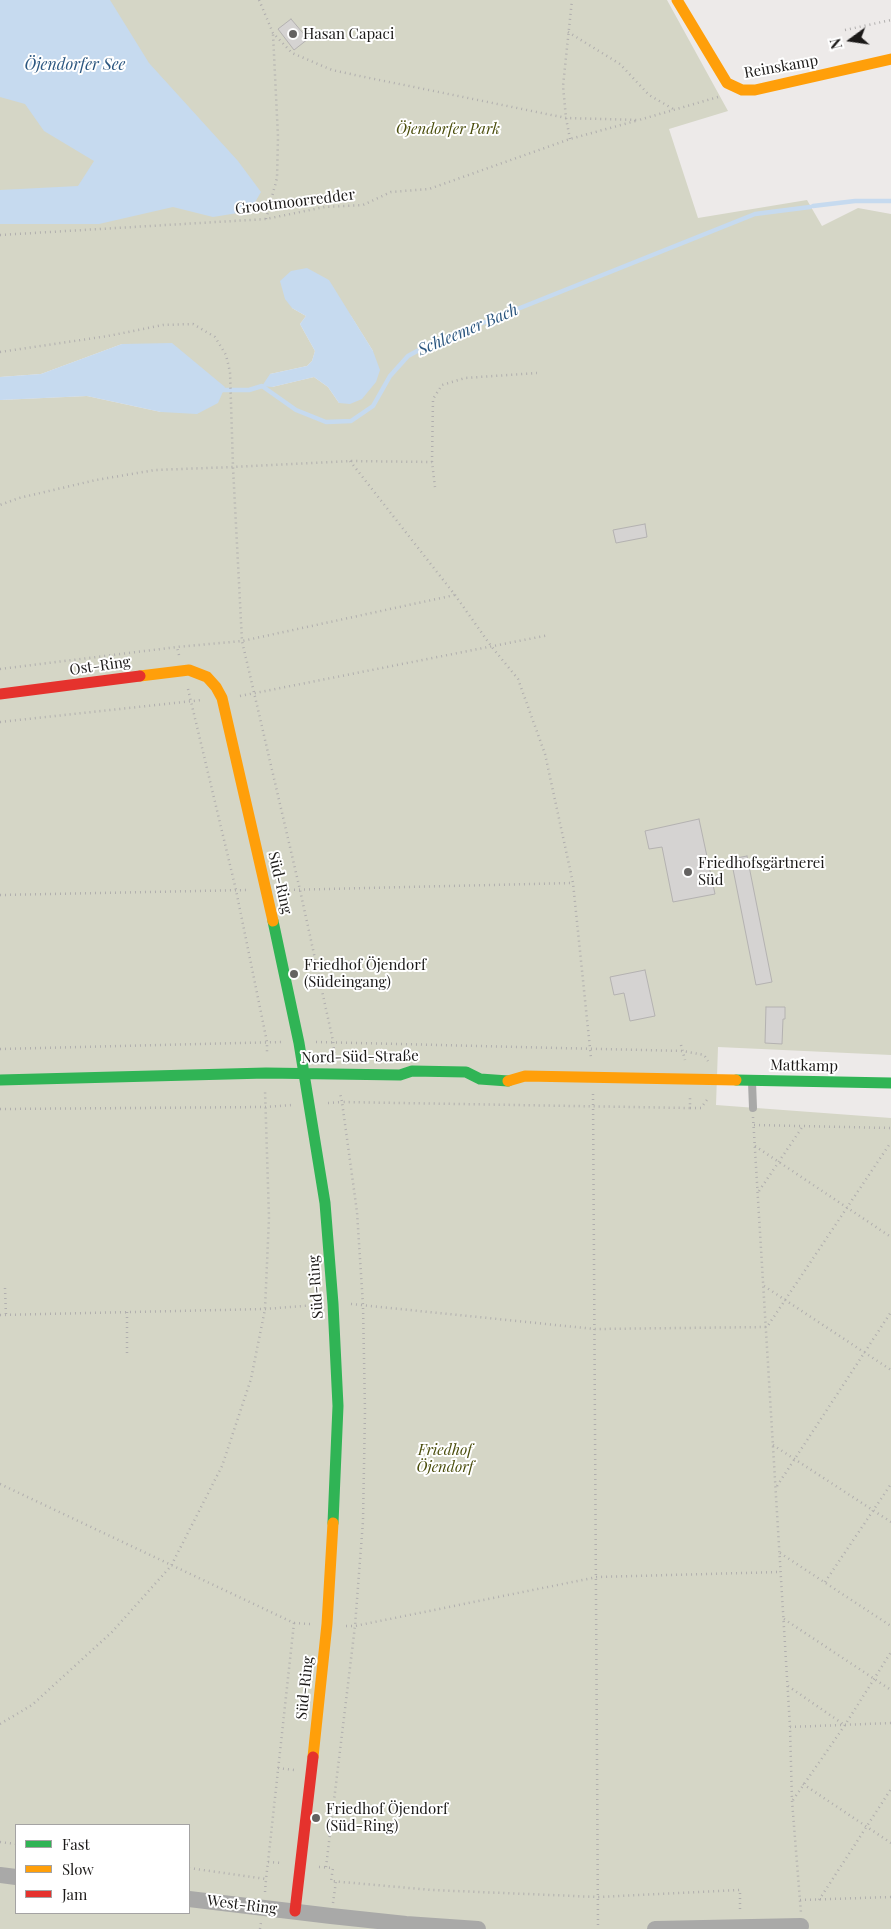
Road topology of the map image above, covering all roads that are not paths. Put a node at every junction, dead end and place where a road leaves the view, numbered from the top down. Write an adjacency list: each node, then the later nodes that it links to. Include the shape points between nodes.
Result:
1 (677, 0): 2 (street, Reinskamp, via 727,83 742,90)
2 (891, 60)
3 (204, 675): 4 (street, Ost-Ring, via 182,670); 5 (street, Süd-Ring, via 222,698)
4 (0, 694)
5 (304, 1073): 6 (street, Nord-Süd-Straße); 7 (street, Nord-Süd-Straße, via 400,1075 412,1071 466,1072 480,1079 512,1081 525,1076); 14 (street, Süd-Ring, via 325,1203 338,1406 327,1624)
6 (0, 1080)
7 (717, 1080): 8 (street, Mattkamp)
8 (752, 1080): 9 (street, Mattkamp); 10 (lane)
9 (891, 1083)
10 (753, 1108)
11 (0, 1875): 12 (street)
12 (15, 1877)
13 (190, 1899): 14 (street, West-Ring)
14 (295, 1911): 16 (street, West-Ring)
15 (801, 1926): 17 (street)
16 (478, 1929)
17 (655, 1929)

